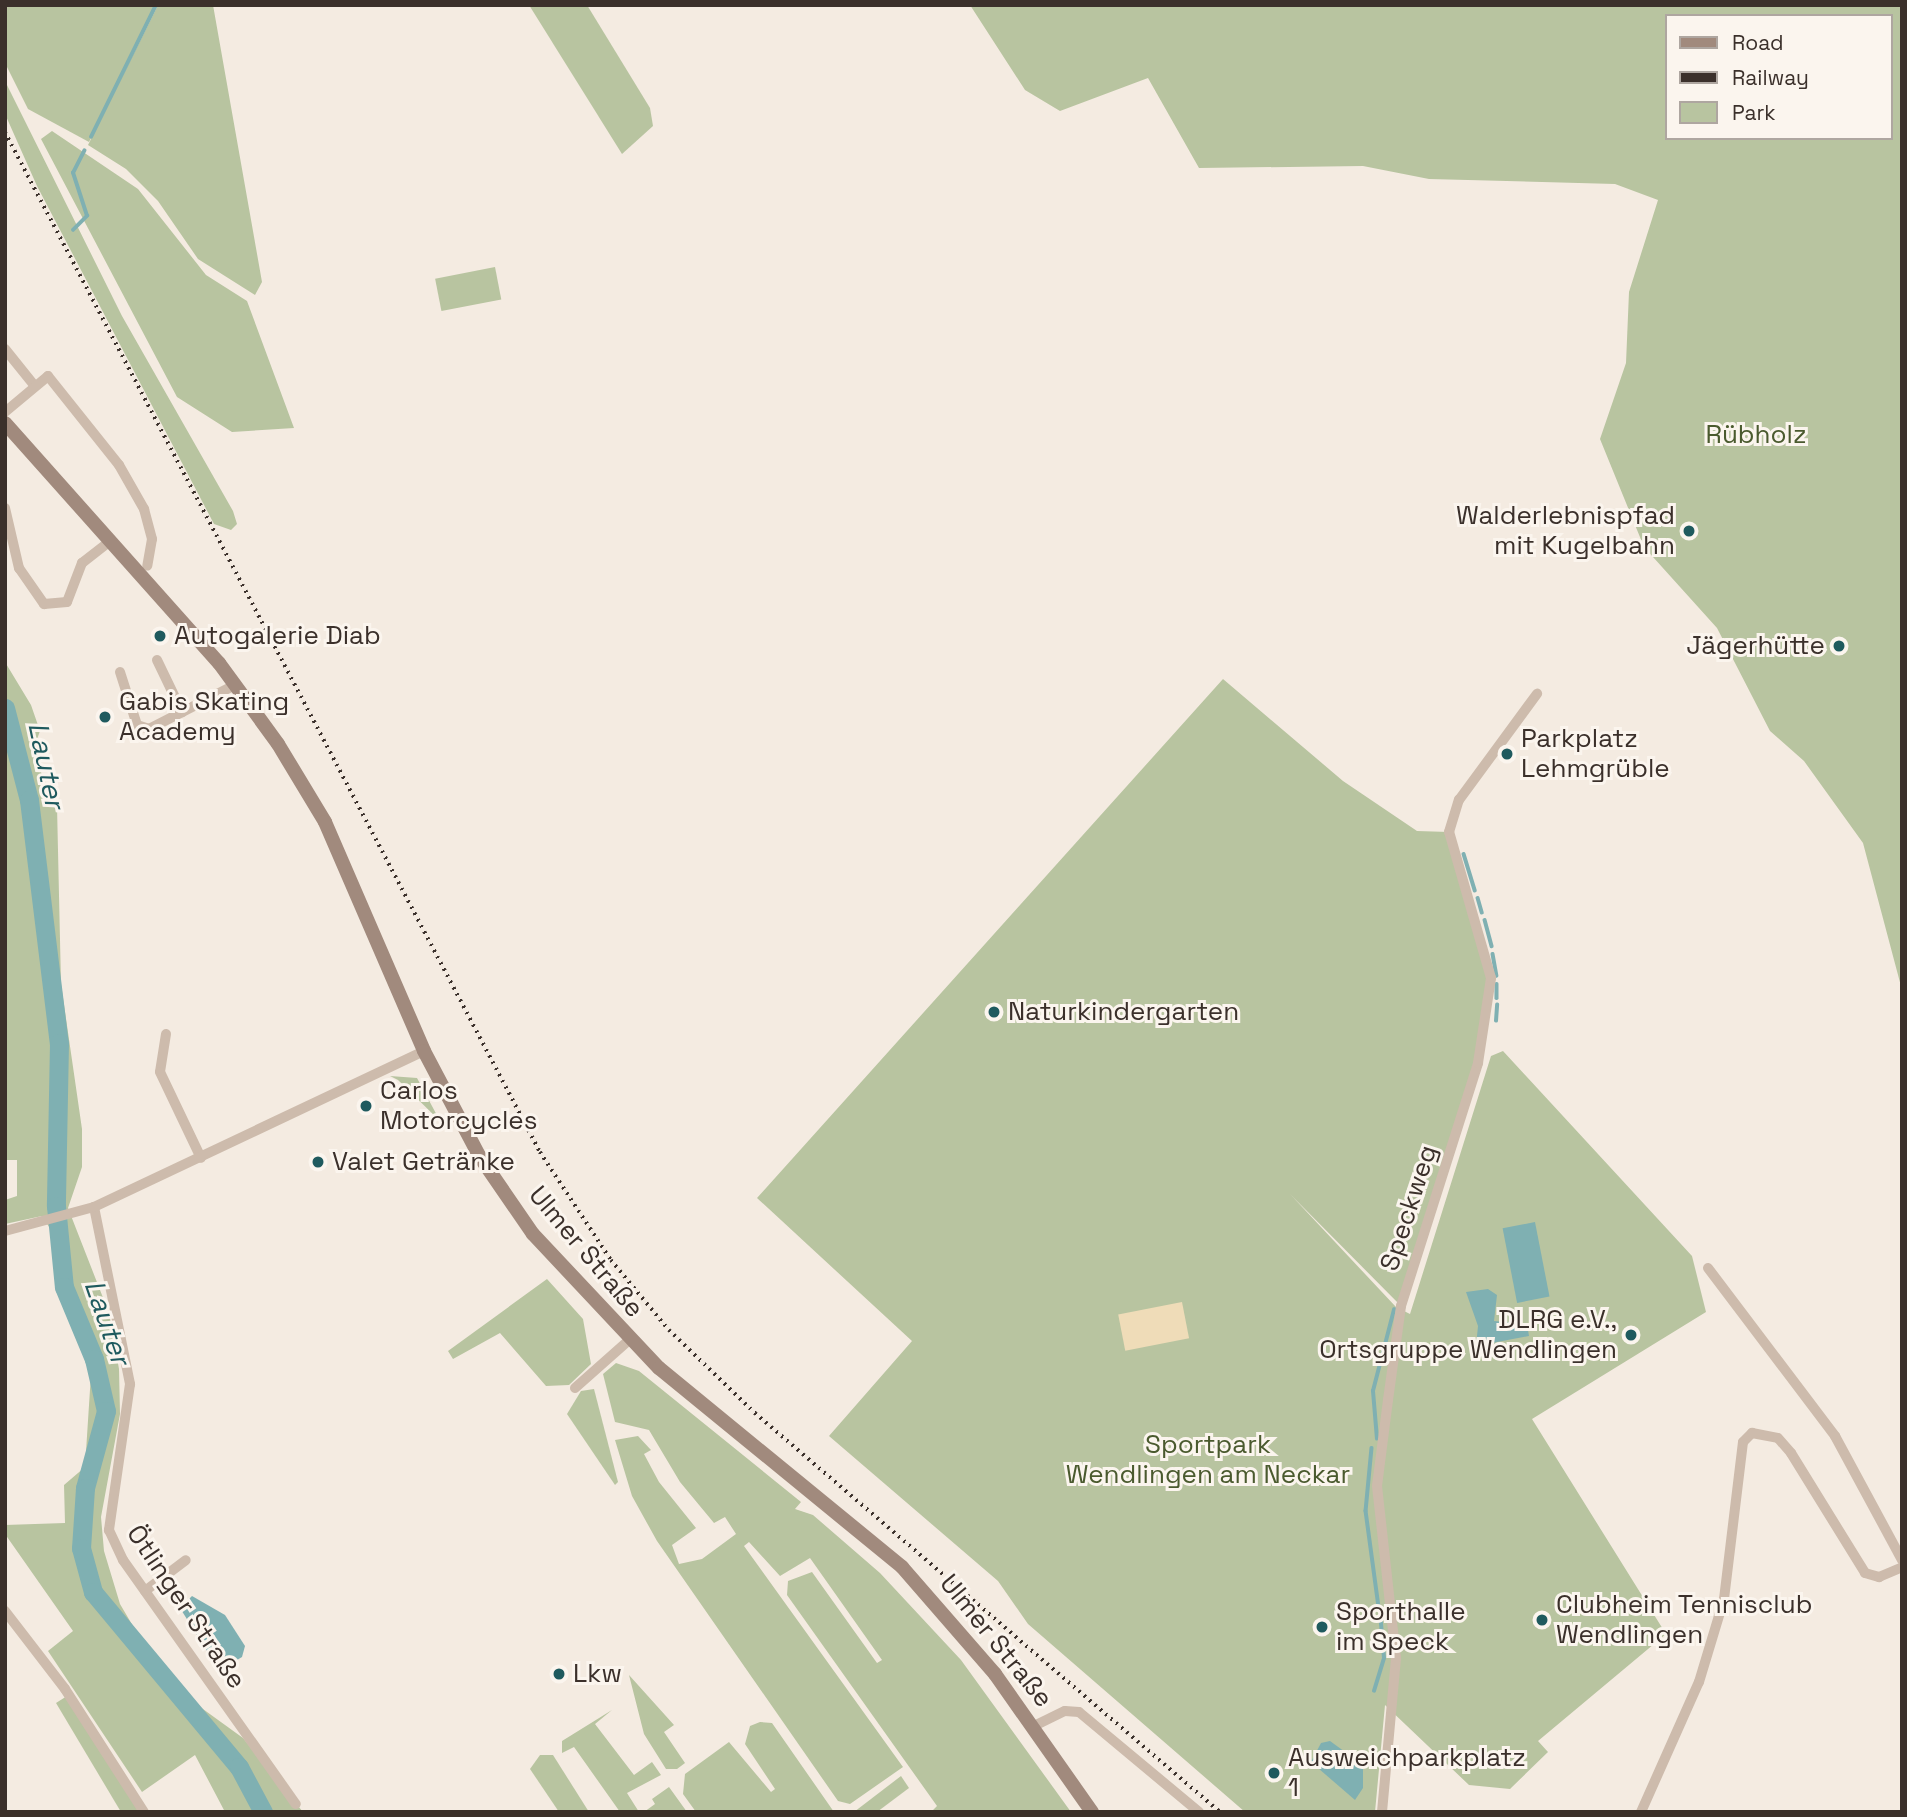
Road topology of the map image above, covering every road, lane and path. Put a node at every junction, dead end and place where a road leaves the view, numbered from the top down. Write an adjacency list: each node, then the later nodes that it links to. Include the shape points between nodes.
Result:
1 (5, 349): 2 (street)
2 (34, 385): 3 (street); 7 (street, via 48,376 119,465 147,519 152,539)
3 (5, 412)
4 (5, 423): 6 (main road, Ulmer Straße)
5 (5, 508): 6 (street, via 19,568 44,604 67,602 82,563)
6 (110, 541): 10 (main road, Ulmer Straße)
7 (147, 566)
8 (157, 660): 12 (street)
9 (120, 672): 12 (street, via 137,724 149,729)
10 (235, 685): 12 (street); 14 (main road, Ulmer Straße, via 325,822)
11 (1537, 694): 31 (street, Speckweg, via 1459,800 1449,832 1491,978 1478,1063 1401,1306 1386,1413 1378,1510 1396,1658)
12 (182, 712)
13 (166, 1034): 15 (street, via 160,1072)
14 (424, 1051): 15 (street); 19 (main road, Ulmer Straße, via 480,1157 533,1234)
15 (201, 1158): 16 (street)
16 (94, 1207): 17 (street); 24 (street, Ötlinger Straße, via 130,1384 109,1530)
17 (5, 1231)
18 (1708, 1268): 22 (street, via 1835,1436)
19 (629, 1340): 20 (street); 26 (main road, Ulmer Straße, via 902,1567)
20 (575, 1388)
21 (186, 1560): 24 (street)
22 (1902, 1560)
23 (1902, 1567): 32 (street, via 1879,1577 1865,1573 1791,1452 1778,1438 1752,1433 1743,1442 1724,1599 1699,1682)
24 (145, 1591): 27 (street, Ötlinger Straße)
25 (5, 1611): 28 (street)
26 (1034, 1726): 29 (main road, Ulmer Straße); 30 (street, via 1065,1711 1079,1712)
27 (296, 1804)
28 (144, 1812)
29 (1092, 1812)
30 (1199, 1812)
31 (1382, 1812)
32 (1641, 1812)

